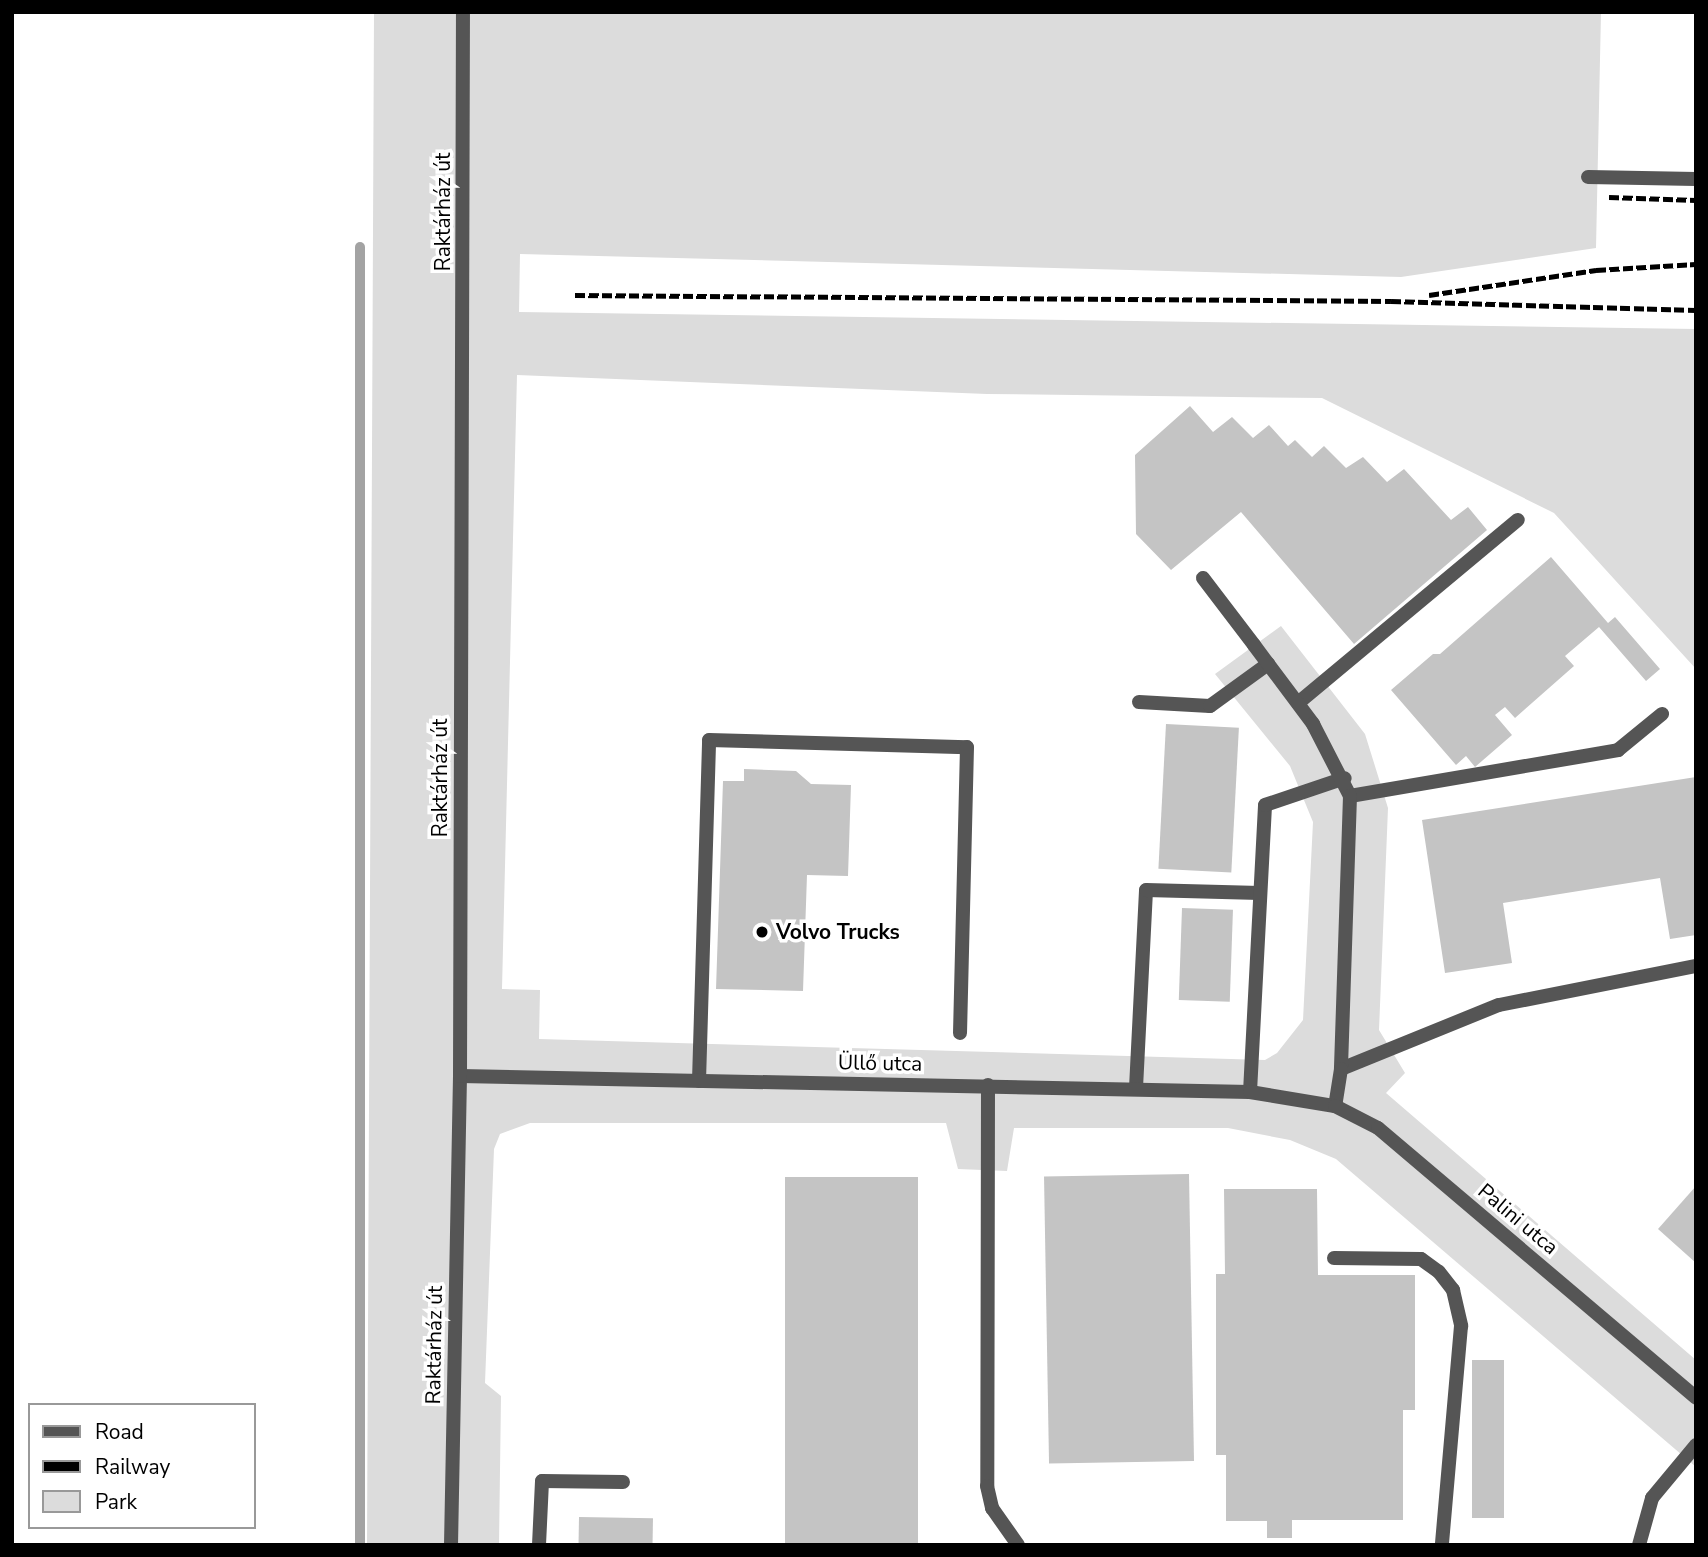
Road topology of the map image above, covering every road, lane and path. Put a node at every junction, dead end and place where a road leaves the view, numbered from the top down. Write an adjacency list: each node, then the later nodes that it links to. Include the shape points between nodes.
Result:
1 (463, 12): 16 (street, Raktárház út)
2 (1588, 177): 3 (street)
3 (1696, 179)
4 (1518, 520): 8 (street)
5 (1203, 578): 6 (street)
6 (1268, 664): 7 (street, via 1210,706); 8 (street)
7 (1139, 702)
8 (1298, 703): 10 (street)
9 (1662, 714): 11 (street, via 1618,750)
10 (1345, 778): 11 (street); 12 (street, via 1265,805)
11 (1350, 796): 15 (street)
12 (1260, 893): 19 (street, via 1146,890); 20 (street)
13 (1696, 966): 15 (street, via 1499,1005)
14 (960, 1033): 17 (street, via 967,747 709,740)
15 (1341, 1069): 22 (street)
16 (460, 1076): 17 (street, Üllő utca); 27 (street, Raktárház út)
17 (699, 1081): 18 (street, Üllő utca)
18 (988, 1085): 19 (street, Üllő utca); 29 (street, via 987,1486 996,1514)
19 (1136, 1088): 20 (street, Üllő utca)
20 (1250, 1092): 21 (street, Üllő utca)
21 (1299, 1099): 22 (street, Palini utca)
22 (1335, 1106): 24 (street, Palini utca, via 1378,1128)
23 (1334, 1258): 30 (street, via 1421,1259 1447,1279 1453,1290 1461,1326)
24 (1696, 1398)
25 (1696, 1445): 31 (street, via 1652,1498)
26 (623, 1482): 28 (street, via 542,1480)
27 (451, 1545)
28 (539, 1545)
29 (1018, 1545)
30 (1442, 1545)
31 (1639, 1545)

